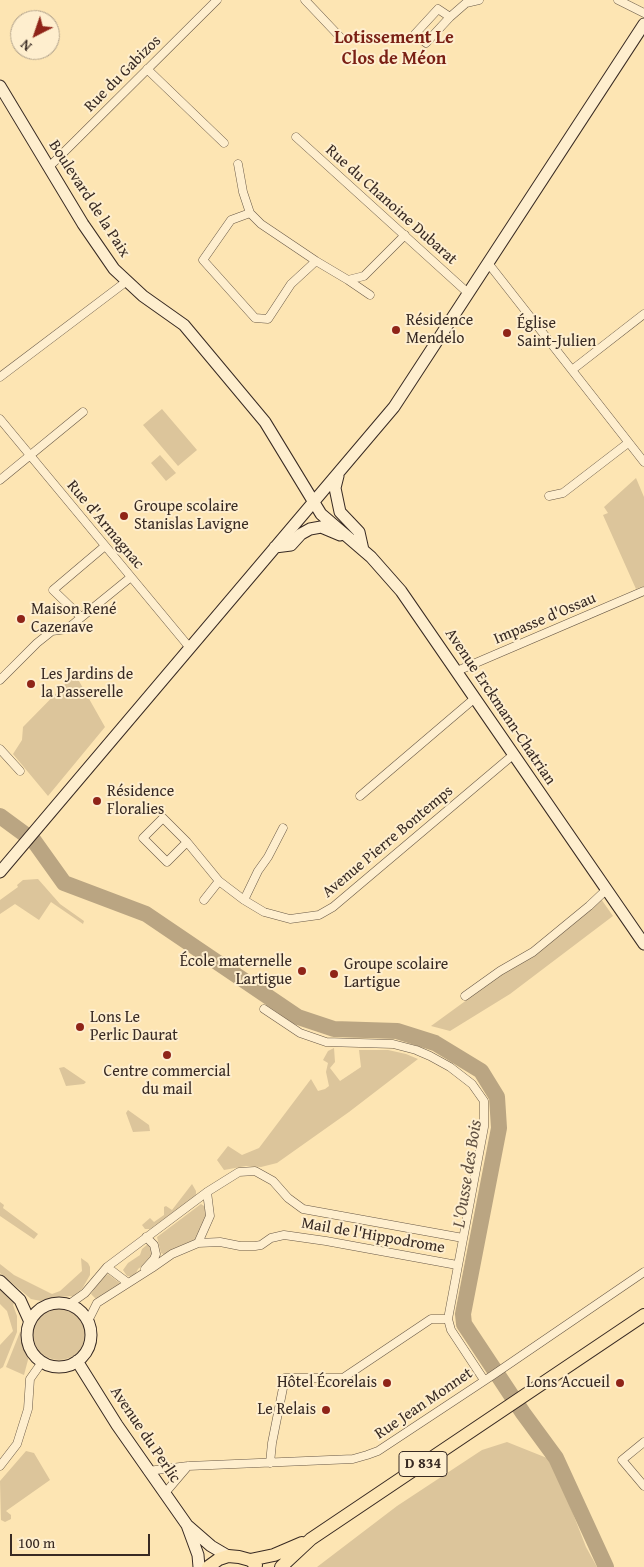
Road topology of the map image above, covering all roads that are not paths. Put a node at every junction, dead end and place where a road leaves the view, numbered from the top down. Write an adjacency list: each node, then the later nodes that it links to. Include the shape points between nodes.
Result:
1 (217, 0): 9 (street, Rue du Gabizos)
2 (305, 0): 8 (street)
3 (479, 0): 6 (street, via 466,3)
4 (618, 0): 5 (street)
5 (644, 13)
6 (450, 16): 6 (street, via 426,43 415,34 438,9)
7 (644, 24): 18 (main road)
8 (341, 38)
9 (148, 69): 12 (street); 14 (street, Rue du Gabizos)
10 (0, 86): 14 (main road, Boulevard de la Paix)
11 (296, 137): 16 (street, Rue du Chanoine Dubarat)
12 (224, 143)
13 (238, 164): 15 (street)
14 (49, 167): 20 (main road, Boulevard de la Paix, via 83,224 114,269)
15 (250, 213): 17 (street); 17 (street, via 231,220 203,260 256,318 268,319 291,284)
16 (405, 235): 19 (street, via 364,276); 21 (street, Rue du Chanoine Dubarat)
17 (316, 261): 19 (street)
18 (488, 263): 21 (main road); 24 (street)
19 (348, 280): 22 (street)
20 (127, 281): 25 (street); 34 (main road, Boulevard de la Paix, via 184,326 214,359 265,422)
21 (468, 294): 31 (main road, via 394,407)
22 (370, 295)
23 (644, 314): 24 (street)
24 (572, 370): 28 (street)
25 (0, 377)
26 (83, 412): 29 (street)
27 (0, 419): 29 (street, Rue d'Armagnac)
28 (628, 443): 30 (street); 33 (street, via 563,492)
29 (30, 455): 32 (street); 36 (street, Rue d'Armagnac)
30 (644, 462)
31 (339, 472): 34 (main road); 38 (main road, via 336,500 340,512 359,532)
32 (0, 480)
33 (549, 496)
34 (314, 502): 35 (main road, Avenue Erckmann-Chatrian, via 321,514); 37 (main road)
35 (350, 539): 37 (main road, via 321,527 301,534 291,545); 38 (main road, Avenue Erckmann-Chatrian)
36 (105, 546): 39 (street, Rue d'Armagnac); 41 (street, via 53,590)
37 (275, 547): 42 (main road)
38 (363, 550): 43 (main road, Avenue Erckmann-Chatrian, via 401,591)
39 (131, 577): 41 (street); 42 (street, Rue d'Armagnac)
40 (644, 591): 43 (street, Impasse d'Ossau)
41 (81, 617): 44 (street, via 66,629 52,631)
42 (190, 648): 52 (main road)
43 (457, 671): 45 (main road, Avenue Erckmann-Chatrian)
44 (0, 680)
45 (475, 698): 47 (main road, Avenue Erckmann-Chatrian); 49 (street)
46 (0, 749): 48 (street)
47 (513, 756): 54 (main road, Avenue Erckmann-Chatrian); 56 (street, Avenue Pierre Bontemps, via 319,915 290,919 264,912)
48 (20, 772)
49 (360, 796)
50 (283, 828): 56 (street)
51 (186, 842): 51 (street, Avenue Pierre Bontemps, via 163,818 143,838 167,862); 53 (street, Avenue Pierre Bontemps)
52 (0, 872)
53 (219, 881): 55 (street); 56 (street, Avenue Pierre Bontemps)
54 (606, 890): 57 (main road, Avenue Erckmann-Chatrian); 58 (street, via 532,952)
55 (204, 900)
56 (244, 900)
57 (644, 944)
58 (465, 996)
59 (264, 1009): 62 (street, via 300,1033 326,1042 393,1044 416,1050 450,1067 472,1084 484,1101 484,1127)
60 (207, 1192): 61 (street, Mail de l'Hippodrome); 62 (street, Mail de l'Hippodrome, via 239,1172 255,1171 274,1181 288,1198 303,1209); 63 (street, via 210,1216)
61 (146, 1237): 65 (street, Mail de l'Hippodrome); 67 (street, Mail de l'Hippodrome, via 154,1245 156,1254)
62 (463, 1238): 64 (street)
63 (198, 1243): 64 (street, Mail de l'Hippodrome, via 255,1246 284,1235); 67 (street, Mail de l'Hippodrome, via 172,1254)
64 (457, 1265): 74 (street)
65 (107, 1267): 69 (street); 71 (street, Mail de l'Hippodrome, via 85,1293)
66 (644, 1272): 79 (street, Rue Jean Monnet)
67 (138, 1276): 69 (street, Mail de l'Hippodrome)
68 (0, 1281): 70 (main road)
69 (128, 1283): 75 (street, Mail de l'Hippodrome, via 96,1303)
70 (20, 1300): 72 (main road); 76 (main road)
71 (68, 1305): 72 (main road, via 51,1304); 75 (main road, via 76,1308)
72 (43, 1308): 76 (main road)
73 (644, 1315): 88 (main road, D 834)
74 (448, 1318): 79 (street, via 451,1330); 81 (street, via 431,1318 343,1378 285,1378)
75 (88, 1321): 77 (main road, via 88,1348)
76 (30, 1322): 78 (main road, via 28,1339 35,1356)
77 (77, 1361): 78 (main road, via 60,1367); 84 (main road, Avenue du Perlic)
78 (42, 1362): 82 (street, via 30,1379 28,1410 17,1444)
79 (484, 1380): 81 (street, Rue Jean Monnet, via 378,1451 353,1459)
80 (644, 1442): 85 (street, via 622,1460)
81 (270, 1463): 83 (street, Rue Jean Monnet)
82 (0, 1466)
83 (188, 1466): 84 (street, Rue Jean Monnet); 86 (street)
84 (148, 1471): 86 (main road, Avenue du Perlic)
85 (644, 1486)
86 (164, 1493): 87 (main road, Avenue du Perlic)
87 (187, 1526): 89 (main road, Avenue du Perlic); 91 (main road, Avenue du Perlic)
88 (311, 1539): 90 (main road, D 834); 93 (main road, D 834)
89 (228, 1556): 90 (main road); 92 (main road)
90 (254, 1564)
91 (199, 1567)
92 (208, 1567)
93 (282, 1567)

